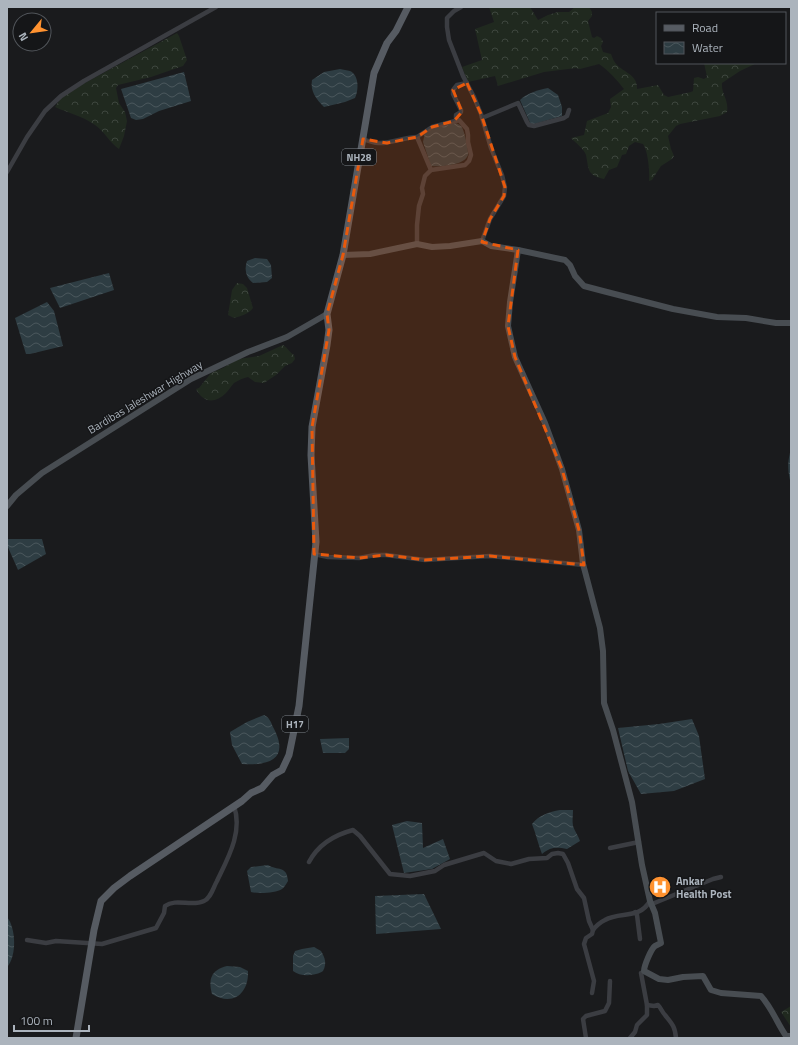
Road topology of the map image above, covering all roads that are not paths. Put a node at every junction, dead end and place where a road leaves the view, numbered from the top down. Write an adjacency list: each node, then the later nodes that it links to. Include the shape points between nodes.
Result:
1 (216, 7): 11 (street, via 61,96 45,111)
2 (408, 7): 9 (main road, NH28, via 387,43 374,73)
3 (461, 7): 4 (street, via 449,15 446,23 450,46)
4 (467, 84): 6 (street); 7 (street, via 458,85 453,90 461,110 456,115)
5 (569, 110): 6 (street, via 564,118 534,126 529,125 518,103)
6 (482, 118): 12 (street, via 505,187 504,196 490,219)
7 (456, 121): 8 (street, via 432,127); 10 (street, via 459,120 466,129 471,155 469,161 465,165)
8 (417, 137): 9 (street, via 387,143); 10 (street)
9 (362, 139): 15 (main road, NH28)
10 (431, 170): 13 (street, via 425,176 422,188)
11 (7, 172)
12 (482, 242): 13 (street, via 432,247); 14 (street)
13 (417, 244): 15 (street, via 370,254)
14 (518, 250): 17 (street, via 565,260 584,286 673,310 717,317); 20 (street, via 508,326 515,357 545,423 562,469 579,530)
15 (343, 255): 16 (main road, NH28)
16 (327, 314): 18 (street, Bardibas Jaleshwar Highway, via 287,337 191,379 42,473); 19 (main road, H17, via 329,330 312,427 311,456 316,542)
17 (791, 323)
18 (7, 506)
19 (314, 554): 20 (street, via 359,558 386,555 425,560 490,556); 21 (main road, H17, via 299,706 289,755 282,770 273,775 262,788)
20 (584, 565): 22 (street, via 600,628 604,703 632,802)
21 (234, 806): 31 (main road, H17, via 114,888 101,901); 31 (street, via 238,815 231,852 206,900 168,904 156,928 102,944)
22 (638, 842): 23 (street); 26 (street)
23 (610, 848)
24 (309, 862): 28 (street, via 324,843 339,834 353,830 390,874 410,876 435,871 444,865 484,853 511,864 547,858 552,854 563,854 577,889 584,898)
25 (721, 877): 26 (street)
26 (651, 903): 27 (street, via 644,910); 36 (street, via 656,913 661,943 651,951 644,971 659,979 668,980 703,976 711,990 761,996 786,1036)
27 (635, 912): 28 (street, via 606,919); 29 (street)
28 (593, 930): 34 (street, via 584,944 594,981)
29 (640, 939)
30 (27, 940): 31 (street, via 46,943)
31 (92, 943): 37 (main road, H17)
32 (641, 973): 35 (street)
33 (610, 981): 38 (street, via 610,1003 605,1012 583,1019)
34 (592, 993)
35 (647, 1005): 39 (street, via 647,1015 637,1025); 40 (street, via 660,1006 673,1024)
36 (791, 1036)
37 (76, 1038)
38 (586, 1038)
39 (630, 1038)
40 (676, 1038)

